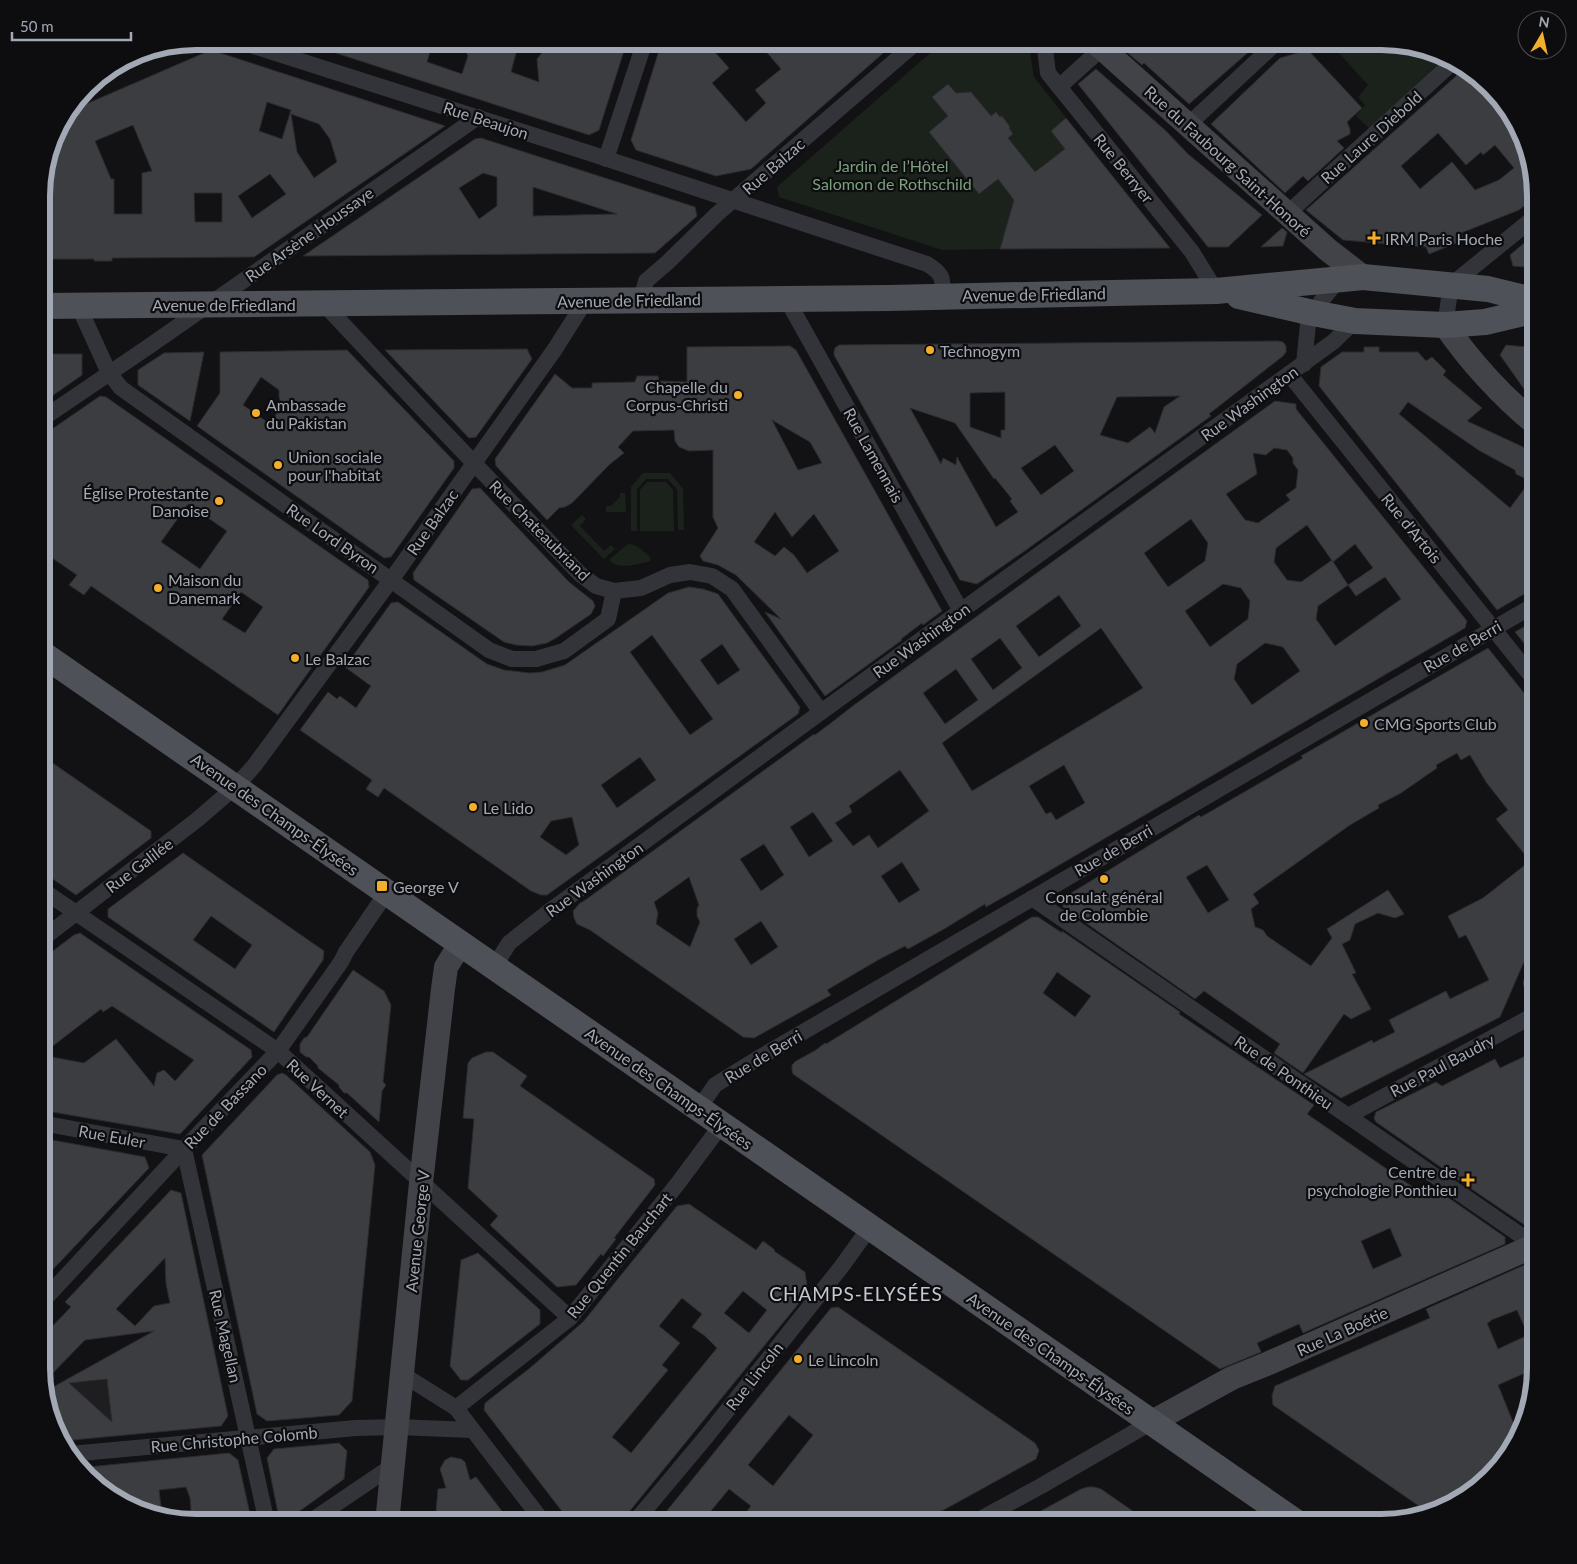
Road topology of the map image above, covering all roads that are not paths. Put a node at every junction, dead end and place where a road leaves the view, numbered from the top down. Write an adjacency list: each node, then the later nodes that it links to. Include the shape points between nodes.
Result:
1 (266, 50): 10 (street, Rue Beaujon)
2 (642, 50): 12 (street)
3 (909, 50): 13 (street, Rue Balzac)
4 (1045, 50): 9 (street, Rue Berryer, via 1048,73)
5 (1093, 50): 9 (street)
6 (1104, 50): 11 (street, Rue du Faubourg Saint-Honoré)
7 (1268, 50): 11 (street)
8 (1448, 67): 14 (street, Rue Laure Diebold)
9 (1059, 86): 18 (street, Rue Berryer, via 1192,252)
10 (478, 117): 12 (street, Rue Beaujon); 24 (street, Rue Arsène Houssaye)
11 (1188, 125): 14 (street, Rue du Faubourg Saint-Honoré)
12 (606, 159): 13 (street, Rue Beaujon)
13 (734, 200): 19 (street, Rue Beaujon, via 927,264 942,277); 23 (street, Rue Balzac, via 646,281)
14 (1287, 214): 16 (street, Rue du Faubourg Saint-Honoré, via 1328,250)
15 (1527, 223): 17 (street)
16 (1351, 278): 17 (main road, Avenue de Friedland); 18 (main road, Avenue de Friedland); 29 (street, via 1322,300)
17 (1451, 285): 21 (main road, Avenue de Friedland, via 1488,289); 31 (street)
18 (1216, 291): 19 (main road, Avenue de Friedland); 29 (main road, Avenue de Friedland)
19 (942, 296): 20 (main road, Avenue de Friedland)
20 (786, 298): 23 (main road, Avenue de Friedland); 41 (street, Rue Lamennais)
21 (1527, 299)
22 (586, 300): 23 (main road, Avenue de Friedland); 25 (main road, Avenue de Friedland); 37 (street, Rue Balzac)
23 (641, 300)
24 (210, 303): 25 (main road, Avenue de Friedland); 26 (main road, Avenue de Friedland); 33 (street, Rue Arsène Houssaye)
25 (323, 303): 37 (street, Rue Chateaubriand)
26 (78, 305): 27 (main road, Avenue de Friedland); 33 (street, Rue Lord Byron)
27 (50, 306)
28 (1527, 312): 31 (main road, Avenue de Friedland, via 1485,322)
29 (1313, 313): 30 (main road, Avenue de Friedland); 32 (street, via 1308,324)
30 (1355, 321): 31 (main road, Avenue de Friedland); 32 (street, Rue Washington)
31 (1445, 324): 36 (street, via 1460,347)
32 (1304, 364): 34 (street, Rue Washington)
33 (109, 374): 35 (street, Rue Arsène Houssaye); 38 (street, Rue Lord Byron, via 121,388)
34 (1289, 374): 41 (street, Rue Washington); 42 (street, Rue d'Artois)
35 (50, 414)
36 (1527, 416)
37 (474, 463): 38 (street, Rue Balzac); 39 (street, Rue Chateaubriand, via 580,574 596,586)
38 (391, 579): 39 (street, Rue Lord Byron, via 489,650 512,659 536,659 564,651 608,619); 46 (street, Rue Balzac, via 254,766)
39 (614, 591): 45 (street, Rue Chateaubriand, via 641,588 670,575 690,572 712,576 732,589)
40 (1527, 609): 42 (street, Rue de Berri)
41 (961, 611): 45 (street, Rue Washington)
42 (1493, 628): 44 (street, Rue d'Artois); 49 (street, Rue de Berri)
43 (50, 659): 46 (main road, Avenue des Champs-Élysées)
44 (1527, 671)
45 (821, 712): 53 (street, Rue Washington, via 547,913 509,943)
46 (235, 787): 47 (main road, Avenue des Champs-Élysées); 50 (street, Rue Galilée, via 198,820)
47 (387, 892): 52 (main road, Avenue des Champs-Élysées); 55 (street, Rue de Bassano)
48 (50, 895): 50 (street, Rue Vernet)
49 (1032, 898): 56 (street, Rue de Berri, via 715,1085); 57 (street, Rue de Ponthieu)
50 (76, 913): 51 (street, Rue Galilée); 55 (street, Rue Vernet)
51 (50, 933)
52 (461, 943): 53 (main road, Avenue des Champs-Élysées); 61 (street, Avenue George V, via 445,971)
53 (494, 967): 56 (main road, Avenue des Champs-Élysées)
54 (1527, 1019): 57 (street, Rue Paul Baudry)
55 (278, 1051): 60 (street, Rue de Bassano); 61 (street, Rue Vernet)
56 (699, 1108): 58 (main road, Avenue des Champs-Élysées)
57 (1348, 1116): 63 (street, Rue de Ponthieu)
58 (722, 1124): 62 (main road, Avenue des Champs-Élysées); 66 (street, Rue Quentin Bauchart)
59 (50, 1125): 60 (street, Rue Euler)
60 (184, 1150): 65 (street, Rue de Bassano); 72 (street, Rue Magellan)
61 (421, 1183): 66 (street, Rue Vernet); 67 (street, Avenue George V)
62 (870, 1227): 69 (main road, Avenue des Champs-Élysées); 79 (street, Rue Lincoln)
63 (1527, 1240)
64 (1527, 1250): 69 (street, Rue La Boétie, via 1232,1378)
65 (50, 1293)
66 (570, 1318): 68 (street, Rue Quentin Bauchart)
67 (402, 1374): 68 (street); 70 (street, Avenue George V)
68 (456, 1408): 71 (street)
69 (1152, 1422): 80 (street); 81 (main road, Avenue des Champs-Élysées)
70 (397, 1427): 71 (street, Rue Christophe Colomb); 72 (street, Rue Christophe Colomb); 74 (street, Avenue George V)
71 (472, 1430): 78 (street)
72 (248, 1437): 73 (street, Rue Christophe Colomb); 75 (street, Rue Magellan)
73 (78, 1453)
74 (392, 1466): 76 (street); 77 (street, Avenue George V)
75 (265, 1514)
76 (321, 1514)
77 (388, 1514)
78 (537, 1514)
79 (642, 1514)
80 (990, 1514)
81 (1284, 1514)

